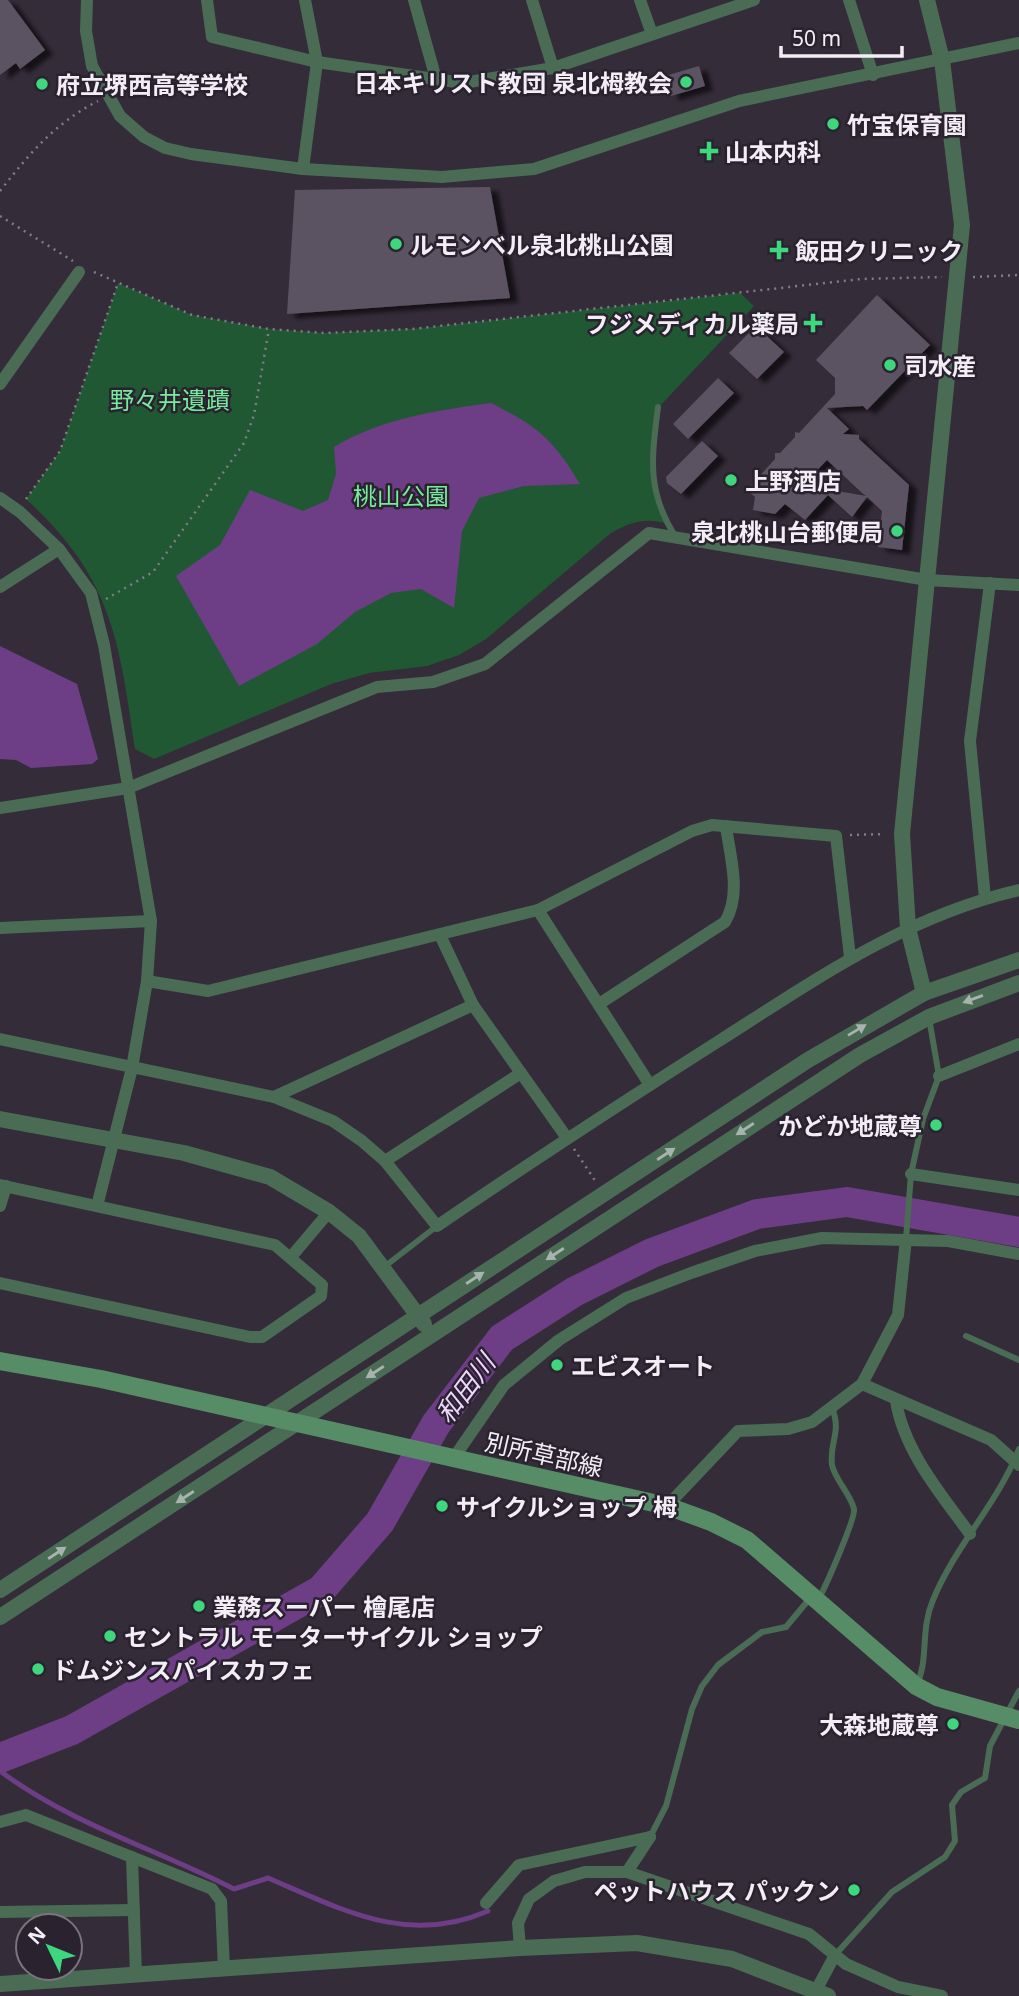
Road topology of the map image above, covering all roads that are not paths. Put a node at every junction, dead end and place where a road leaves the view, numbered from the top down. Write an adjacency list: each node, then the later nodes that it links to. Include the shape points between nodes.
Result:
1 (88, 0): 17 (street, via 86,31 92,66 120,116 144,138 165,148)
2 (207, 0): 13 (street, via 212,37)
3 (305, 0): 13 (street)
4 (414, 0): 16 (street)
5 (532, 0): 14 (street)
6 (640, 0): 10 (street)
7 (849, 0): 15 (street)
8 (927, 0): 12 (street)
9 (748, 1): 10 (street)
10 (652, 34): 14 (street)
11 (1019, 43): 12 (street)
12 (942, 60): 15 (street); 24 (street, via 962,225)
13 (317, 62): 16 (street); 17 (street)
14 (553, 68): 16 (street, via 463,83)
15 (873, 75): 17 (street, via 739,101 534,169 442,177)
16 (436, 79)
17 (303, 169)
18 (79, 272): 19 (street)
19 (0, 384)
20 (658, 407): 22 (lane, via 651,472)
21 (0, 498): 23 (street)
22 (675, 536): 24 (street); 28 (street, via 649,533 485,664 433,682 377,687)
23 (59, 549): 27 (street); 28 (street, via 91,593)
24 (927, 580): 25 (street); 36 (street, via 902,834)
25 (990, 583): 26 (street); 32 (street, via 971,741)
26 (1019, 585)
27 (0, 587)
28 (128, 788): 29 (street); 34 (street)
29 (0, 808)
30 (726, 826): 33 (street, via 692,831); 38 (street, via 836,836); 43 (street, via 735,892 725,922)
31 (1019, 890): 32 (street)
32 (985, 898): 36 (street)
33 (538, 910): 37 (street); 43 (street)
34 (151, 920): 35 (street); 40 (street)
35 (0, 928)
36 (908, 928): 38 (street); 42 (street)
37 (440, 935): 40 (street, via 208,991); 44 (street)
38 (850, 957): 51 (street)
39 (1019, 960): 42 (street)
40 (147, 981): 48 (street)
41 (1019, 983): 45 (street, one-way to 45)
42 (924, 993): 45 (street); 69 (street, one-way to 42, via 808,1060)
43 (599, 1004): 51 (street)
44 (473, 1005): 49 (street); 52 (street)
45 (929, 1017): 50 (lane); 70 (street, one-way to 70, via 798,1094)
46 (0, 1039): 48 (street)
47 (1019, 1044): 50 (street)
48 (132, 1068): 52 (street); 55 (street)
49 (521, 1073): 54 (street); 56 (street)
50 (939, 1076): 57 (lane, via 923,1119)
51 (650, 1085): 54 (street)
52 (274, 1097): 56 (street, via 333,1121)
53 (0, 1119): 55 (street)
54 (567, 1138): 63 (street)
55 (113, 1142): 61 (street); 62 (street, via 184,1153 270,1177)
56 (385, 1161): 63 (street)
57 (911, 1177): 59 (street); 64 (lane)
58 (3, 1185): 60 (street); 61 (street)
59 (1019, 1190)
60 (0, 1206)
61 (97, 1206): 66 (street, via 275,1245)
62 (329, 1212): 66 (street); 67 (street, via 359,1236)
63 (437, 1226): 67 (lane)
64 (906, 1238): 65 (street); 74 (street, via 898,1315); 79 (street, via 822,1238 755,1251 626,1298 559,1340 504,1385)
65 (1019, 1254)
66 (291, 1256): 68 (street, via 322,1284 321,1296 261,1337)
67 (384, 1267): 69 (street)
68 (0, 1283)
69 (418, 1315): 70 (street); 77 (street)
70 (432, 1335): 78 (street, one-way to 78)
71 (966, 1336): 72 (lane)
72 (1019, 1360)
73 (0, 1361): 77 (main road, 別所草部線)
74 (862, 1384): 75 (street); 76 (street)
75 (896, 1401): 80 (street, via 991,1440); 82 (street, via 900,1423 923,1467)
76 (832, 1407): 81 (street, via 812,1422 789,1429 737,1431); 84 (lane, via 838,1424 832,1466 854,1509 854,1522 838,1550 829,1580)
77 (265, 1415): 78 (main road, 別所草部線); 83 (street, one-way to 77)
78 (297, 1422): 79 (main road, 別所草部線); 85 (street, one-way to 85)
79 (449, 1458): 81 (main road, 別所草部線)
80 (1018, 1458): 82 (lane)
81 (667, 1506): 84 (main road, 別所草部線, via 747,1540)
82 (970, 1534): 86 (lane, via 932,1601 923,1636 924,1670)
83 (0, 1590)
84 (816, 1597): 86 (main road, 別所草部線); 90 (lane, via 786,1627 762,1632 718,1665 702,1686 666,1806)
85 (0, 1617)
86 (916, 1686): 88 (main road, 別所草部線, via 937,1697)
87 (1019, 1691): 88 (lane)
88 (1013, 1718): 97 (lane, via 990,1746 985,1778 961,1792 951,1805 955,1842 945,1857 892,1892)
89 (0, 1822): 91 (street, via 26,1815)
90 (650, 1837): 92 (street); 93 (street, via 519,1865)
91 (132, 1857): 94 (street); 98 (street, via 212,1889 221,1901)
92 (627, 1872): 96 (street, via 585,1872 554,1881 529,1899 518,1923); 97 (street, via 809,1934)
93 (486, 1903)
94 (134, 1910): 95 (street); 99 (street)
95 (0, 1912)
96 (520, 1948): 98 (street); 101 (street, via 637,1943 681,1949 732,1959)
97 (835, 1955): 101 (street); 102 (street, via 898,1987)
98 (224, 1969): 99 (street)
99 (136, 1975): 100 (street)
100 (0, 1984)
101 (819, 1994)
102 (942, 1996)

